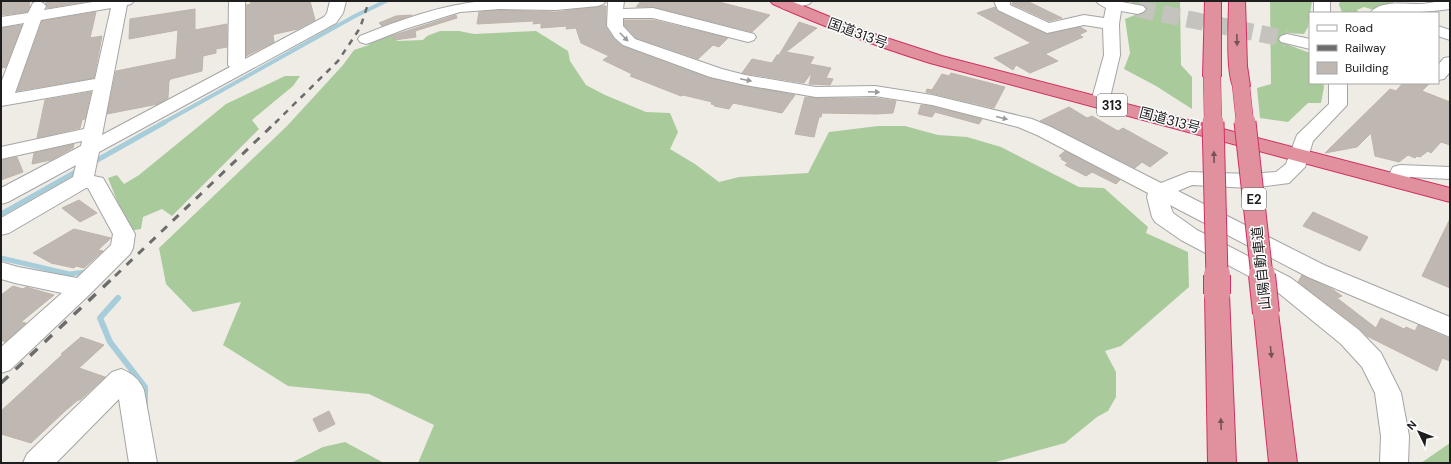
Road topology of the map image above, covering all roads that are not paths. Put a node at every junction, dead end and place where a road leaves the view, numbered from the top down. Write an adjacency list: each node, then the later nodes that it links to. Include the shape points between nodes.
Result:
1 (40, 1): 21 (street)
2 (122, 1): 21 (street); 35 (street)
3 (237, 1): 32 (street, via 237,65)
4 (338, 1): 32 (street, via 330,20)
5 (598, 1): 10 (street, via 556,5)
6 (1002, 1): 24 (street, via 1003,7 1047,28 1084,20)
7 (1213, 1): 55 (highway, one-way to 7, bridge, via 1212,76)
8 (1237, 1): 56 (highway, 山陽自動車道 / E2, one-way to 56, bridge, via 1238,66)
9 (1322, 1): 17 (street)
10 (500, 2): 28 (street, via 448,11)
11 (790, 2): 39 (highway, 国道313号 / 313, via 854,33 968,69)
12 (1111, 3): 16 (street); 24 (street)
13 (1450, 4): 15 (street)
14 (617, 8): 27 (street, via 653,13); 45 (street, one-way to 45, via 616,26 628,42 681,62 745,80 816,92 875,91 932,100 1025,124 1044,131)
15 (1420, 9): 18 (street, via 1392,7); 19 (street)
16 (1138, 10)
17 (1322, 12)
18 (1380, 12)
19 (1433, 12)
20 (1439, 14): 22 (street)
21 (34, 17): 23 (street); 38 (street)
22 (1450, 17)
23 (1, 22)
24 (1111, 24): 39 (street, via 1112,55)
25 (1439, 31): 26 (street)
26 (1450, 35)
27 (748, 37)
28 (366, 39)
29 (1288, 39): 30 (street)
30 (1309, 44)
31 (1450, 62): 33 (street)
32 (240, 68): 42 (street)
33 (1439, 74)
34 (1439, 80): 37 (street)
35 (102, 83): 38 (street); 42 (street)
36 (1338, 84): 41 (street, via 1338,105 1304,139)
37 (1450, 85)
38 (2, 101)
39 (1100, 102): 41 (highway, 国道313号 / 313)
40 (1, 154): 42 (street)
41 (1298, 154): 44 (highway, 国道313号 / 313); 45 (street, via 1295,167 1282,178 1250,181 1189,178)
42 (87, 159): 47 (street); 48 (street); 50 (street, via 90,181 96,183 124,234 122,248)
43 (1450, 173): 44 (street, via 1400,171)
44 (1399, 181): 46 (highway, 国道313号 / 313)
45 (1160, 191): 51 (street, via 1316,271); 57 (street, via 1157,197 1163,217 1189,235 1283,284 1350,337 1372,360 1388,393 1395,436)
46 (1450, 195)
47 (1, 197)
48 (1, 228)
49 (6, 277): 50 (street)
50 (82, 288): 52 (street)
51 (1450, 327)
52 (1, 363)
53 (37, 463): 54 (street, via 121,380 131,390)
54 (143, 463)
55 (1222, 463)
56 (1284, 463)
57 (1394, 463)

